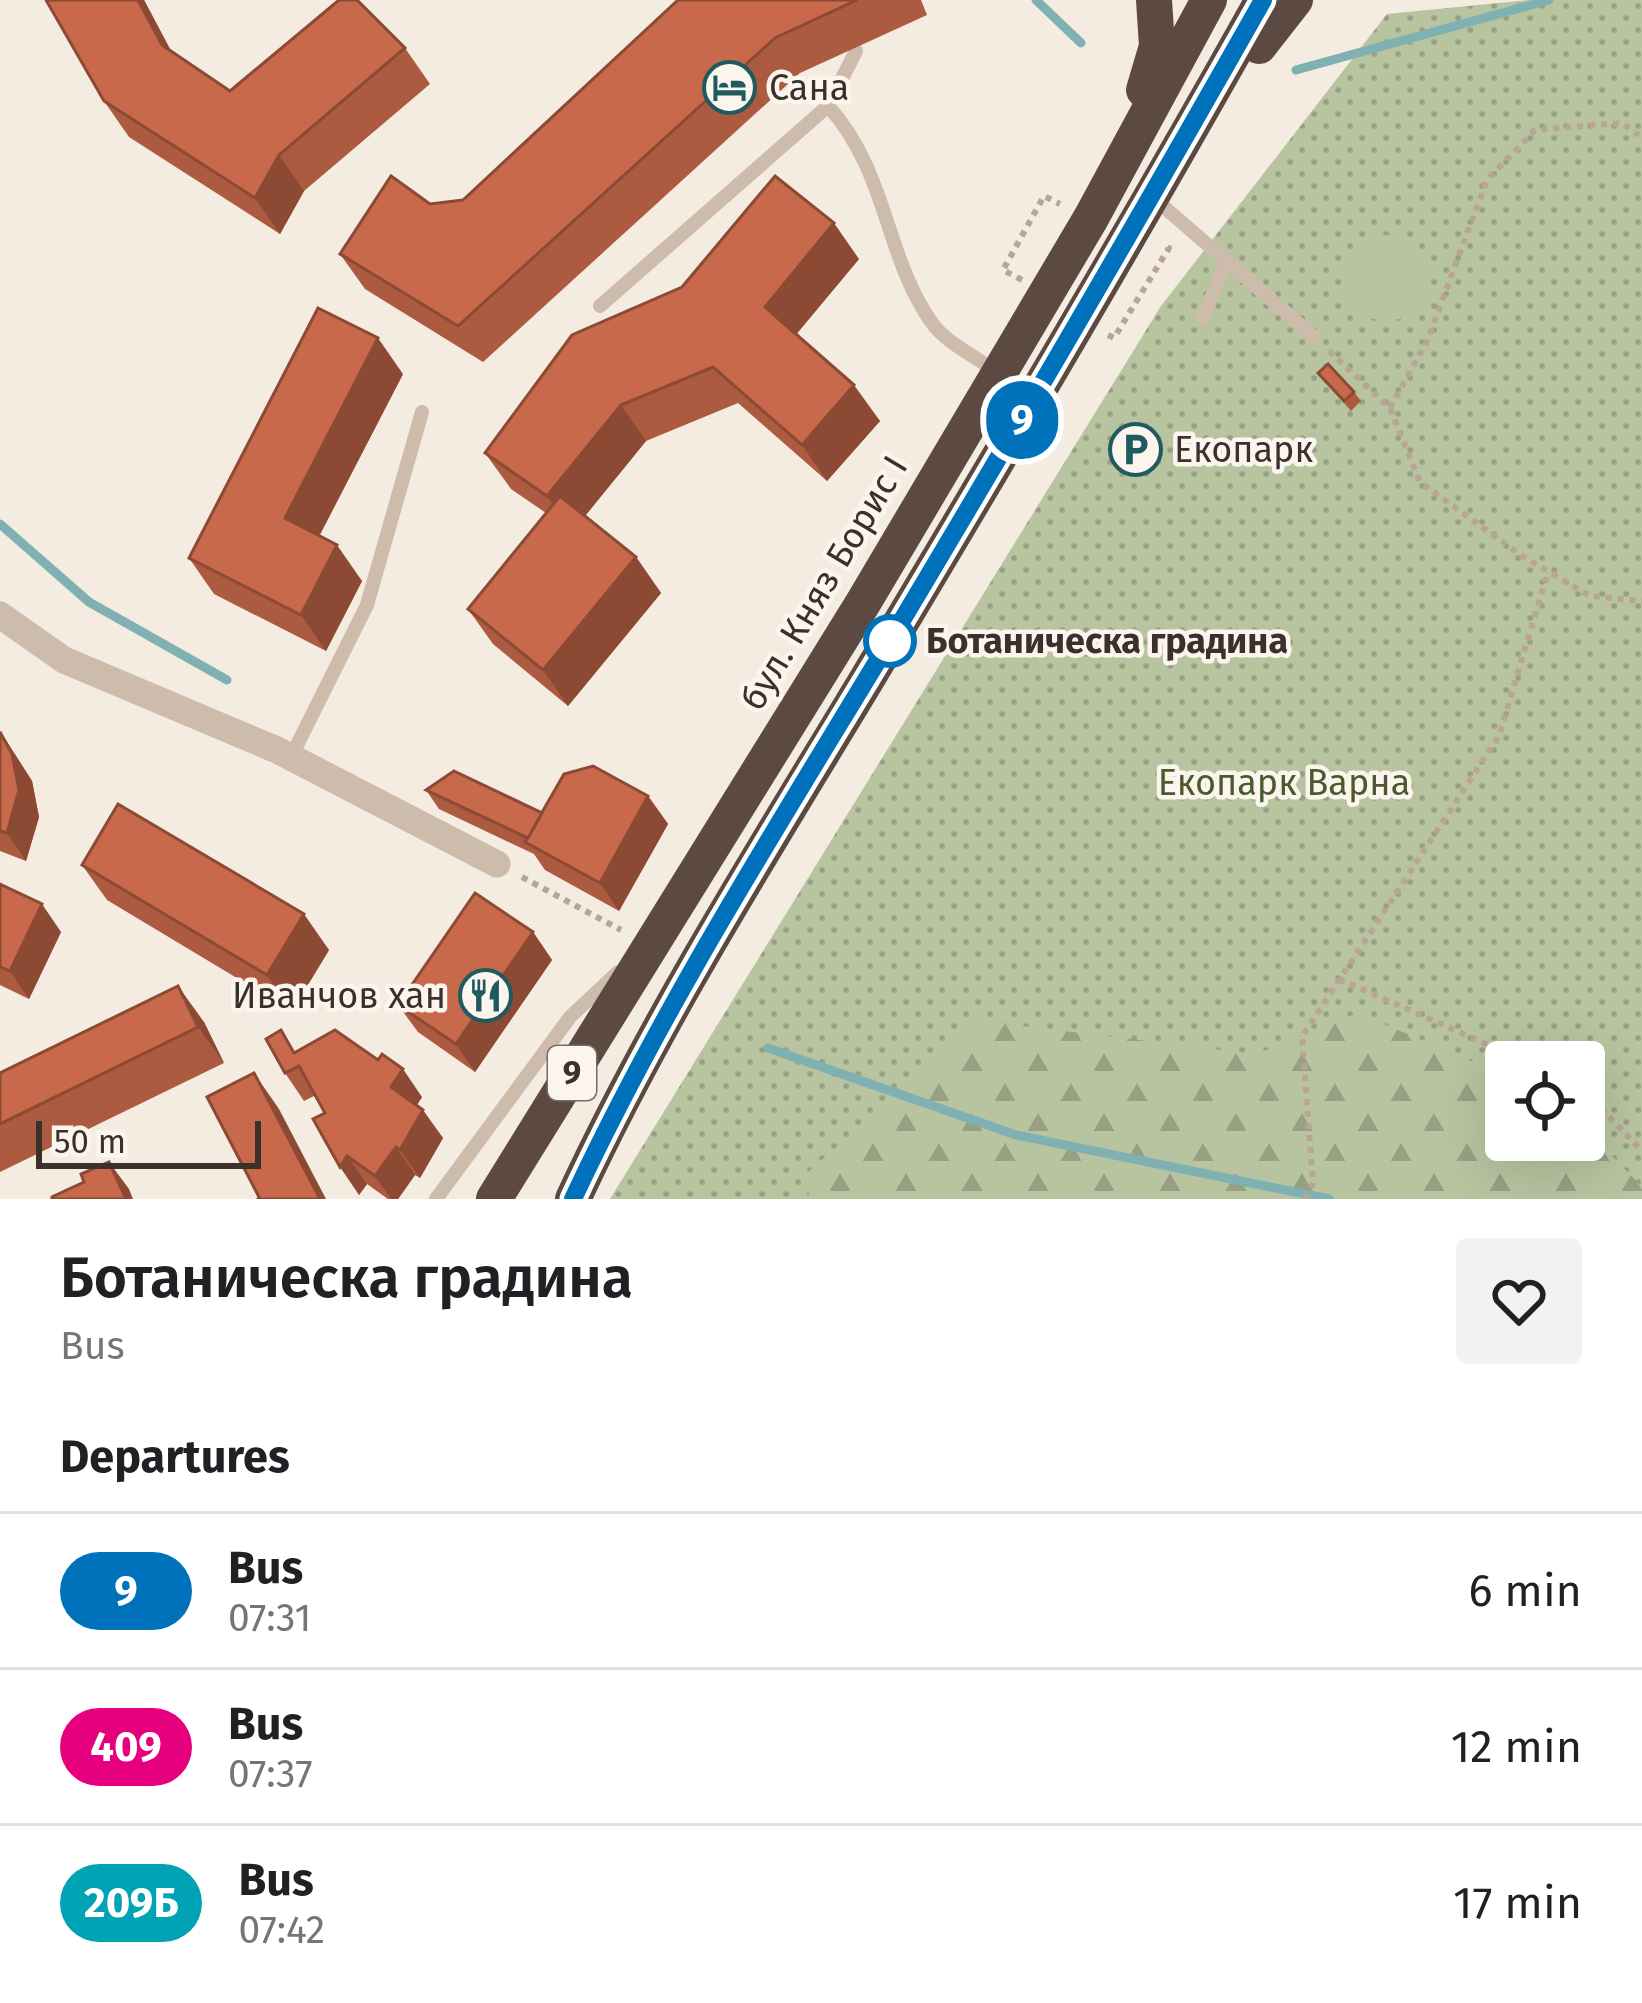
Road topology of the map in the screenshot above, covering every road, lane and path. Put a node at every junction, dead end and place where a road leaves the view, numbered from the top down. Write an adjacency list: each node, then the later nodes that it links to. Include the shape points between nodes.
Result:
1 (1154, 0): 8 (highway, via 1152,67)
2 (1209, 0): 8 (highway, бул. Княз Борис I / 9)
3 (1263, 0): 9 (highway, 9)
4 (1295, 0): 9 (highway)
5 (856, 52): 6 (lane)
6 (828, 106): 14 (lane); 18 (lane, via 855,136 876,179 933,326)
7 (1642, 136): 19 (path, via 1621,123 1535,130 1487,180 1427,341)
8 (1110, 183): 18 (highway, бул. Княз Борис I / 9)
9 (1157, 188): 12 (lane); 33 (highway, 9, via 728,910)
10 (1044, 196): 13 (path)
11 (1168, 248): 17 (path)
12 (1226, 264): 15 (lane); 16 (lane)
13 (1003, 270)
14 (600, 306)
15 (1202, 319)
16 (1313, 336): 19 (path)
17 (1114, 338)
18 (999, 373): 26 (highway, бул. Княз Борис I / 9)
19 (1390, 408): 21 (path, via 1420,482)
20 (422, 412): 24 (lane, via 367,605)
21 (1548, 572): 22 (path, via 1590,596); 27 (path, via 1499,736)
22 (1642, 601)
23 (0, 615): 24 (street, via 64,660)
24 (291, 757): 25 (street)
25 (497, 864): 26 (path)
26 (649, 944): 31 (lane, via 570,1016); 32 (highway, бул. Княз Борис I / 9)
27 (1339, 979): 28 (path); 34 (path, via 1302,1037 1311,1186)
28 (1485, 1043)
29 (1605, 1113): 30 (path)
30 (1642, 1151)
31 (436, 1199)
32 (494, 1199)
33 (573, 1199)
34 (1305, 1199)

